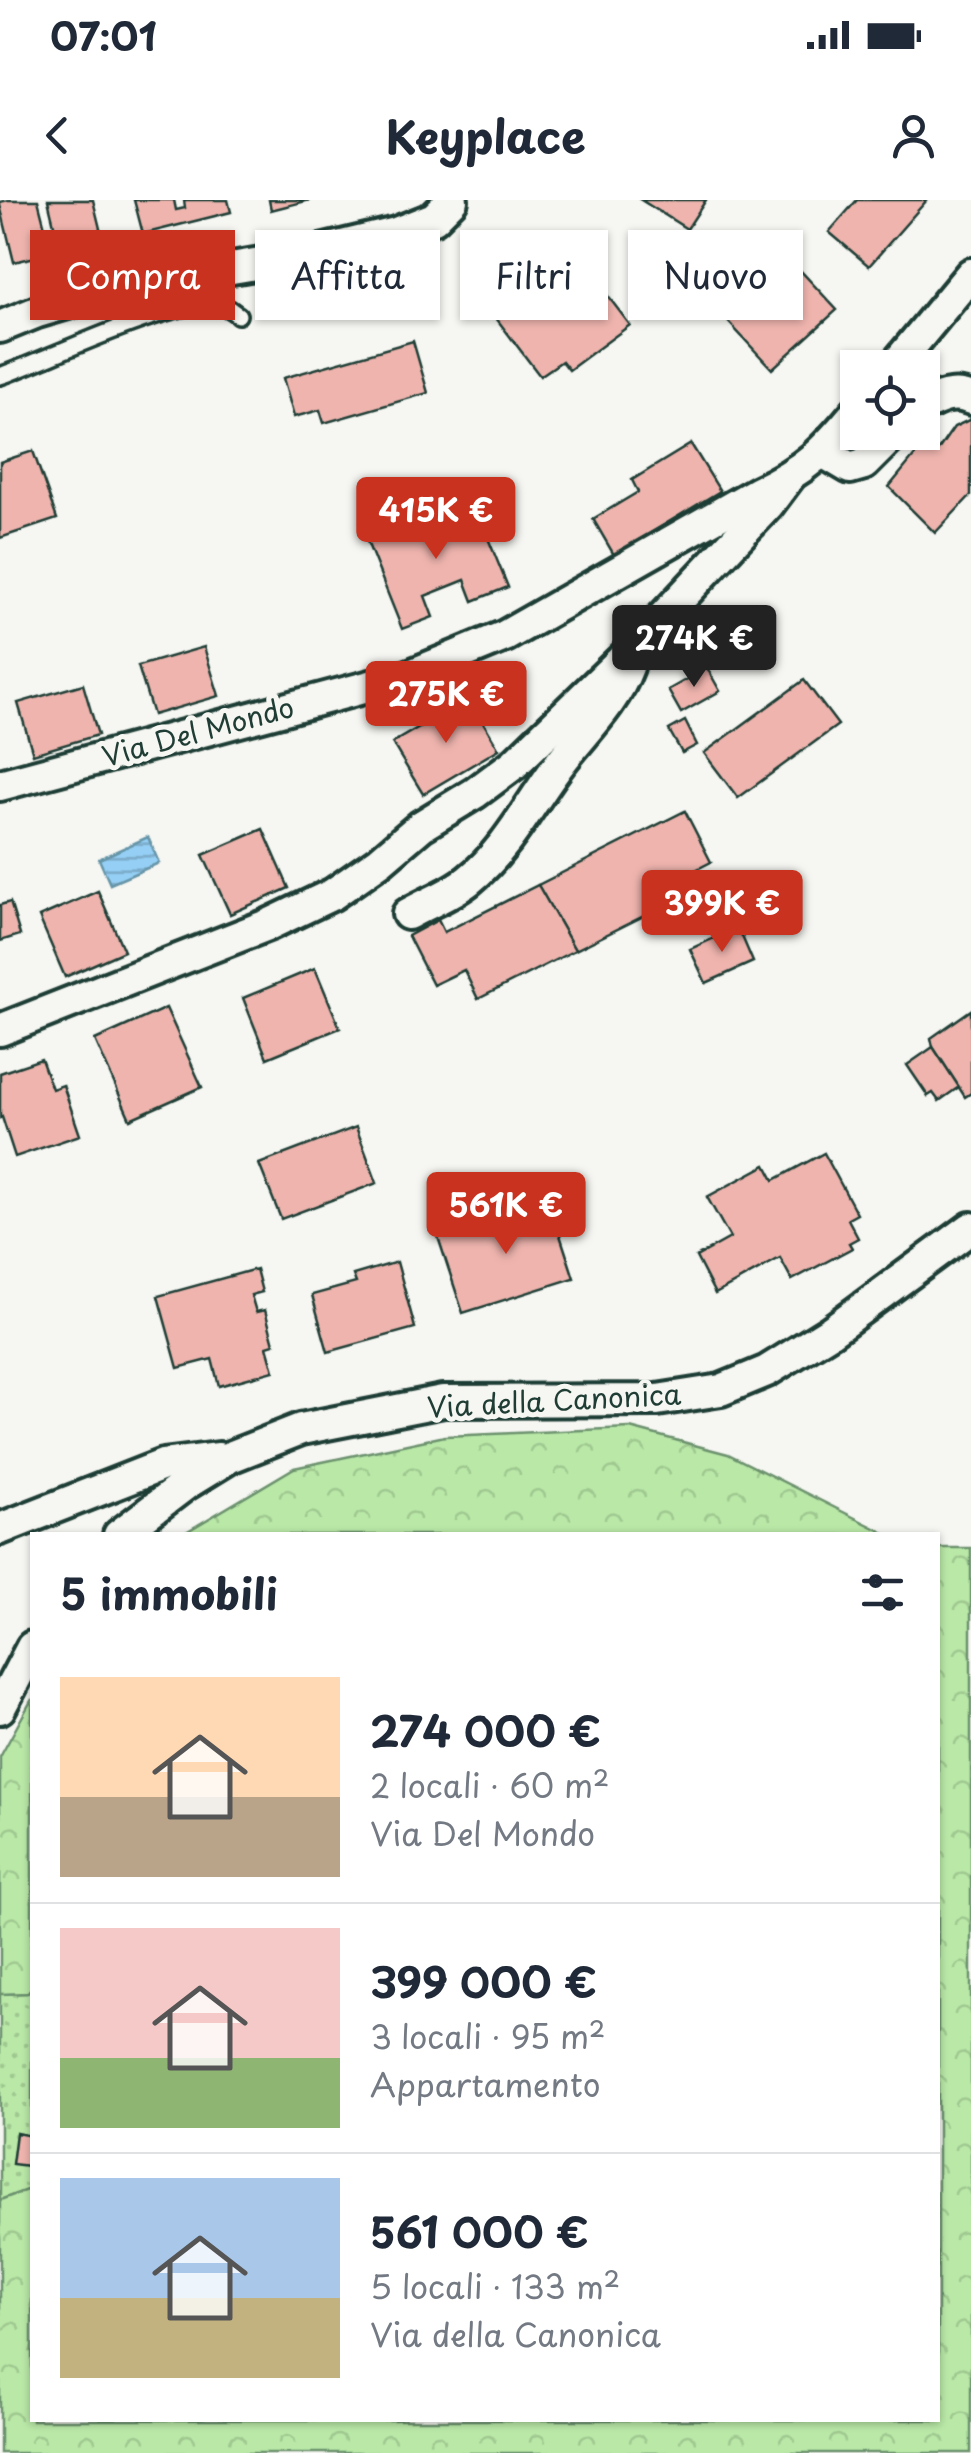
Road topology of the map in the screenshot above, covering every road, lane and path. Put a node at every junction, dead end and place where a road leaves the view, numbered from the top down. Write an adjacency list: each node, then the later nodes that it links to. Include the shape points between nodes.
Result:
1 (452, 200): 4 (street, via 434,218 396,233 296,258 124,286)
2 (971, 274): 5 (street)
3 (238, 314): 6 (lane, via 202,304 161,312)
4 (0, 328)
5 (908, 350)
6 (0, 376)
7 (940, 396): 8 (street)
8 (971, 399)
9 (840, 432): 11 (street, Via Del Mondo)
10 (878, 450): 11 (street, via 850,468)
11 (823, 452): 12 (street, Via Del Mondo)
12 (789, 477): 13 (street); 14 (street, Via Del Mondo, via 505,636 408,676)
13 (634, 648): 15 (street, via 624,678 498,850 468,881); 16 (street, via 514,764 333,894)
14 (0, 785)
15 (408, 914)
16 (0, 1030)
17 (971, 1228): 18 (street, Via della Canonica, via 831,1331 721,1390 657,1400 443,1401 302,1429)
18 (230, 1457): 19 (street, via 163,1466); 20 (street, Via della Canonica)
19 (0, 1530)
20 (123, 1532)
21 (30, 1652): 22 (street)
22 (0, 1708)

